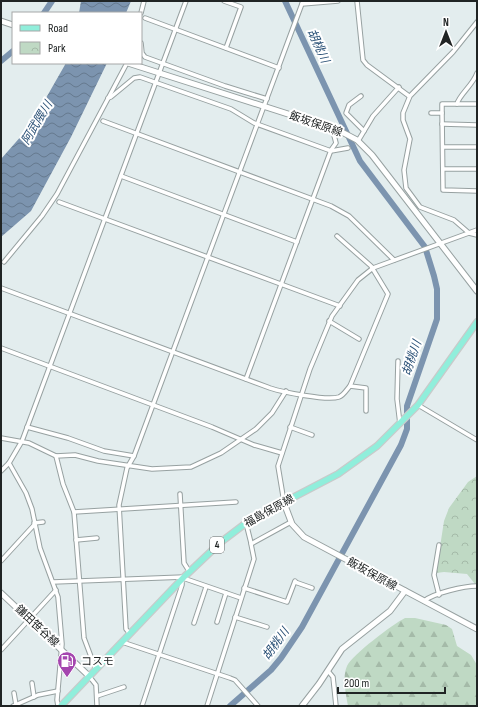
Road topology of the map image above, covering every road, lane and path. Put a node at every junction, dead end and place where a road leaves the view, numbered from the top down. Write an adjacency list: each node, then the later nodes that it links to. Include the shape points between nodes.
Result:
1 (144, 1): 7 (street)
2 (186, 1): 12 (street)
3 (224, 1): 13 (street, via 241,7)
4 (338, 1): 6 (street)
5 (357, 1): 23 (street, via 363,60)
6 (303, 3): 18 (street)
7 (141, 12)
8 (145, 18): 12 (street)
9 (1, 21): 11 (main road)
10 (477, 22): 25 (street, via 453,52)
11 (12, 25)
12 (175, 29): 13 (street); 15 (street)
13 (226, 48): 18 (street)
14 (142, 50): 15 (street, via 143,56)
15 (162, 63): 19 (street); 27 (street)
16 (126, 64): 26 (street)
17 (130, 64): 19 (main road, 飯坂保原線)
18 (279, 68): 27 (street)
19 (158, 73): 21 (street); 30 (main road, 飯坂保原線)
20 (477, 73): 22 (street)
21 (155, 82): 26 (street, via 135,77); 34 (street, via 231,109); 39 (street)
22 (475, 83): 28 (street)
23 (399, 88): 25 (street); 38 (street, via 377,111)
24 (361, 96): 38 (street, via 349,105 346,113)
25 (409, 96): 49 (street, via 402,112 410,139 404,170)
26 (108, 98): 64 (street, via 57,194)
27 (267, 99): 30 (street)
28 (457, 104): 29 (street); 32 (street, via 442,104)
29 (477, 104)
30 (264, 106): 34 (street); 37 (main road, 飯坂保原線)
31 (431, 113): 32 (street)
32 (442, 113): 35 (street)
33 (103, 121): 39 (street)
34 (258, 124): 44 (street); 47 (street)
35 (442, 124): 36 (street); 41 (street)
36 (477, 125)
37 (332, 128): 40 (main road, 飯坂保原線); 44 (street, via 336,144)
38 (364, 131): 40 (street)
39 (137, 134): 47 (street); 48 (street)
40 (357, 141): 50 (main road, 飯坂保原線)
41 (443, 147): 42 (street); 45 (street)
42 (477, 147)
43 (348, 148): 44 (street)
44 (330, 150): 52 (street)
45 (443, 169): 46 (street); 51 (street, via 443,190)
46 (477, 169)
47 (240, 172): 52 (street); 54 (street)
48 (121, 176): 54 (street); 55 (street)
49 (405, 183): 50 (street); 57 (street, via 420,207 456,221)
50 (398, 188): 61 (main road, 飯坂保原線)
51 (477, 191)
52 (313, 200): 60 (street); 63 (street, via 349,216)
53 (59, 202): 55 (street)
54 (224, 214): 60 (street); 62 (street)
55 (104, 219): 62 (street); 70 (street)
56 (477, 230): 57 (street)
57 (469, 233): 58 (street); 61 (street)
58 (477, 235)
59 (337, 236): 65 (street)
60 (297, 242): 66 (street)
61 (441, 243): 63 (street); 68 (main road, 飯坂保原線)
62 (208, 258): 66 (street); 75 (street)
63 (394, 260): 65 (street)
64 (4, 262)
65 (373, 268): 69 (street, via 358,280); 79 (street, via 388,294)
66 (281, 284): 69 (street); 78 (street)
67 (1, 288): 70 (street)
68 (477, 291)
69 (340, 306): 71 (street)
70 (69, 314): 75 (street); 77 (street)
71 (330, 321): 73 (street); 81 (street)
72 (477, 322): 83 (main road, 福島保原線 / 4)
73 (359, 339)
74 (1, 348): 77 (street)
75 (173, 352): 78 (street); 82 (street)
76 (398, 361): 85 (street, via 397,399)
77 (50, 366): 82 (street); 86 (street)
78 (246, 379): 80 (street)
79 (350, 386): 81 (street, via 342,395 336,397); 84 (street, via 366,388)
80 (286, 391): 81 (street); 90 (street, via 272,413 256,429)
81 (301, 395): 87 (street)
82 (153, 405): 90 (street); 95 (street)
83 (418, 405): 85 (main road, 福島保原線 / 4); 91 (street)
84 (366, 411)
85 (401, 424): 101 (main road, 福島保原線 / 4, via 338,474)
86 (27, 427): 92 (street); 95 (street, via 104,451)
87 (290, 427): 88 (street); 93 (street)
88 (312, 435)
89 (1, 438): 92 (street)
90 (239, 440): 93 (street); 97 (street, via 221,453 190,467 158,469)
91 (477, 440)
92 (22, 441): 94 (street); 96 (street)
93 (282, 453): 101 (street, via 278,472)
94 (56, 456): 97 (street, via 75,455); 104 (street)
95 (134, 456): 97 (street)
96 (9, 463): 98 (street); 108 (street, via 26,493)
97 (128, 465): 103 (street)
98 (1, 471)
99 (180, 494): 102 (street)
100 (236, 502): 102 (street)
101 (284, 502): 106 (main road, 飯坂保原線); 107 (main road, 福島保原線 / 4)
102 (181, 505): 103 (street); 114 (street, via 184,563)
103 (119, 509): 104 (street); 115 (street)
104 (74, 512): 110 (street)
105 (44, 522): 108 (street)
106 (291, 522): 111 (street); 124 (main road, 飯坂保原線, via 304,537)
107 (246, 523): 111 (street); 114 (main road, 福島保原線 / 4, via 207,553)
108 (34, 524): 113 (street); 118 (street)
109 (97, 538): 110 (street)
110 (76, 540): 117 (street)
111 (251, 544): 121 (street, via 254,559)
112 (439, 545): 127 (street, via 434,575)
113 (1, 561)
114 (189, 571): 116 (main road, 福島保原線 / 4)
115 (123, 578): 116 (street); 117 (street); 136 (street, via 126,629)
116 (183, 578): 120 (street); 136 (main road, 福島保原線 / 4); 140 (street)
117 (80, 581): 118 (street); 141 (street, via 84,638)
118 (53, 582): 123 (street)
119 (477, 586): 127 (street, via 463,587)
120 (206, 587): 126 (street); 133 (street)
121 (244, 588): 122 (street, via 287,602 295,582); 128 (street)
122 (312, 588)
123 (56, 590): 131 (street); 138 (street)
124 (405, 591): 129 (main road, 飯坂保原線); 142 (main road, via 386,615 342,649)
125 (1, 593): 131 (main road, 鎌田笹谷線)
126 (226, 593): 128 (street); 132 (street)
127 (439, 595): 129 (street)
128 (241, 598): 130 (street)
129 (423, 602): 135 (main road, 飯坂保原線)
130 (235, 617): 134 (street); 143 (street)
131 (29, 619): 138 (main road, 鎌田笹谷線); 139 (street)
132 (217, 622)
133 (194, 623)
134 (267, 627)
135 (477, 629)
136 (130, 634): 137 (main road, 福島保原線 / 4)
137 (122, 642): 140 (street); 141 (main road, 福島保原線 / 4)
138 (62, 649): 144 (main road, 鎌田笹谷線); 147 (street)
139 (1, 650)
140 (159, 654): 143 (street); 155 (street)
141 (96, 670): 144 (main road, 福島保原線 / 4)
142 (328, 671): 158 (main road); 159 (street, via 333,677)
143 (217, 673): 156 (street); 157 (street, via 235,680)
144 (89, 676): 149 (street, via 95,683); 153 (main road, 福島保原線 / 4)
145 (32, 683): 150 (street)
146 (124, 687): 149 (street)
147 (58, 691): 150 (street); 152 (street)
148 (14, 693): 151 (street)
149 (97, 696): 154 (street)
150 (34, 697): 151 (street)
151 (14, 705)
152 (58, 706)
153 (62, 706)
154 (97, 706)
155 (142, 706)
156 (207, 706)
157 (258, 706)
158 (302, 706)
159 (336, 706)

